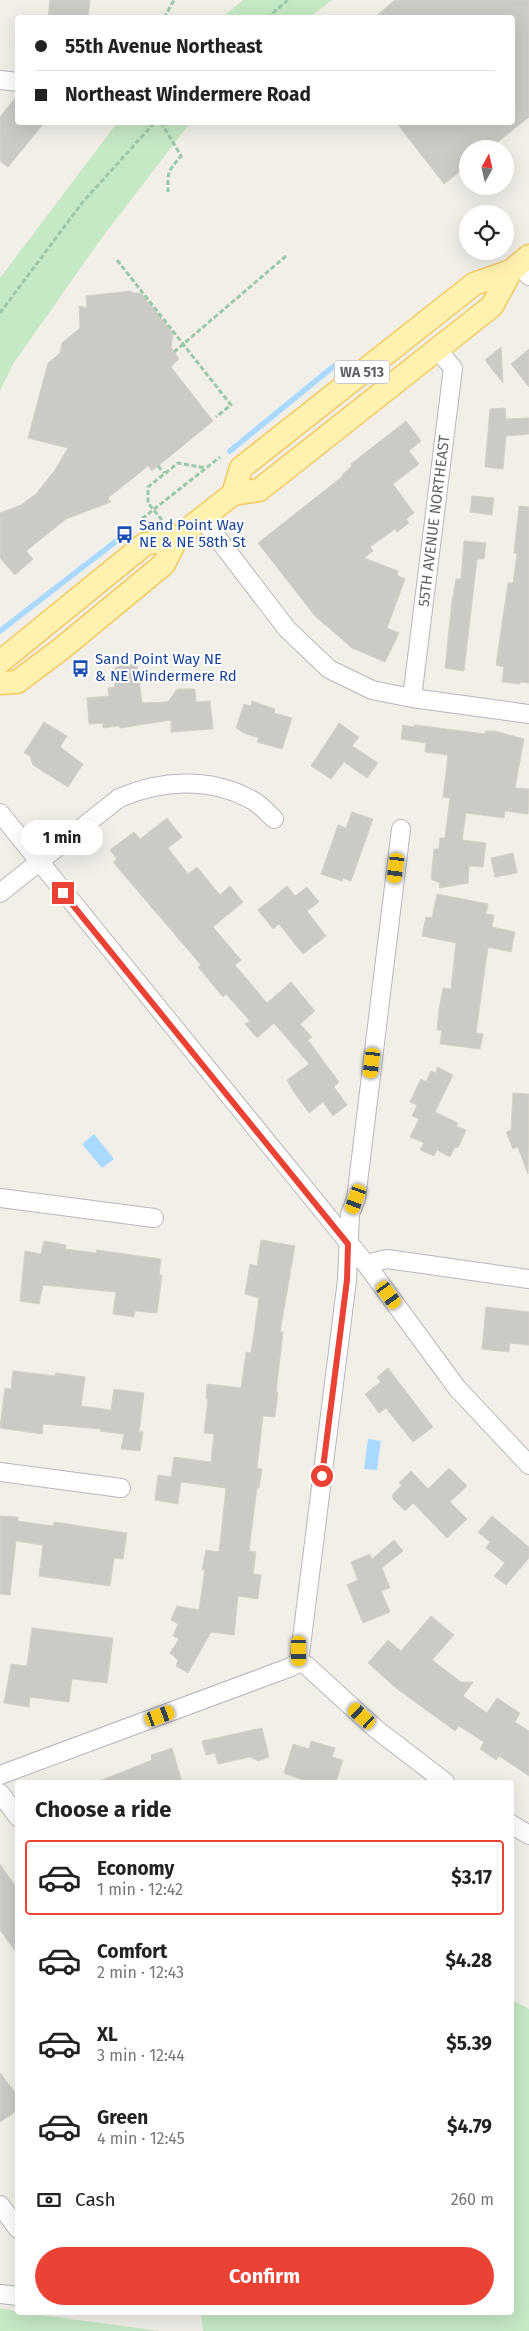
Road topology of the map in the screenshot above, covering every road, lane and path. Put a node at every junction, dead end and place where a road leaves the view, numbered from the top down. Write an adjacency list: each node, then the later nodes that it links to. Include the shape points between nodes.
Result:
1 (174, 0): 3 (path)
2 (288, 0): 4 (path)
3 (166, 15)
4 (271, 15)
5 (0, 80): 6 (street)
6 (15, 82)
7 (152, 125): 13 (path, via 82,203)
8 (163, 125): 9 (path, via 181,156 166,178)
9 (168, 192)
10 (286, 256): 14 (path)
11 (118, 260): 14 (path)
12 (522, 267): 15 (main road, WA 513, via 492,306); 22 (main road, WA 513, via 474,284 241,468)
13 (0, 313)
14 (184, 344): 16 (path); 17 (path, via 231,405)
15 (437, 349): 22 (main road, WA 513, via 259,490); 29 (street, 55TH AVENUE NORTHEAST, via 453,368)
16 (174, 352)
17 (216, 417)
18 (220, 457): 20 (path)
19 (158, 466): 21 (path)
20 (206, 468): 21 (path, via 178,463); 23 (path)
21 (164, 473): 23 (path, via 148,487 148,503)
22 (233, 494): 24 (main road, WA 513)
23 (153, 510): 25 (path, via 143,518)
24 (202, 518): 26 (main road, WA 513); 29 (street, via 287,629 329,669 372,690)
25 (138, 531)
26 (177, 538): 27 (main road, WA 513, via 145,544); 28 (main road, WA 513, via 164,564 69,642 17,682)
27 (0, 662)
28 (0, 683)
29 (412, 698): 30 (street)
30 (529, 714)
31 (0, 813): 34 (street)
32 (274, 819): 34 (street, via 251,799 214,786 180,782 139,789 119,798)
33 (401, 829): 38 (street)
34 (39, 862): 35 (street); 38 (street)
35 (0, 893)
36 (0, 1198): 37 (street)
37 (154, 1218)
38 (348, 1244): 39 (street); 44 (street, via 347,1280)
39 (366, 1264): 40 (street, via 387,1259); 41 (street, via 457,1388)
40 (529, 1279)
41 (529, 1465)
42 (0, 1472): 43 (street)
43 (121, 1488)
44 (299, 1662): 45 (street); 46 (street, via 376,1729)
45 (0, 1775)
46 (442, 1780)
47 (0, 1793): 48 (street)
48 (15, 1813)
49 (514, 1826): 50 (street)
50 (529, 1834)
51 (0, 2205): 52 (street)
52 (15, 2225)
53 (0, 2294): 54 (street)
54 (15, 2296)

